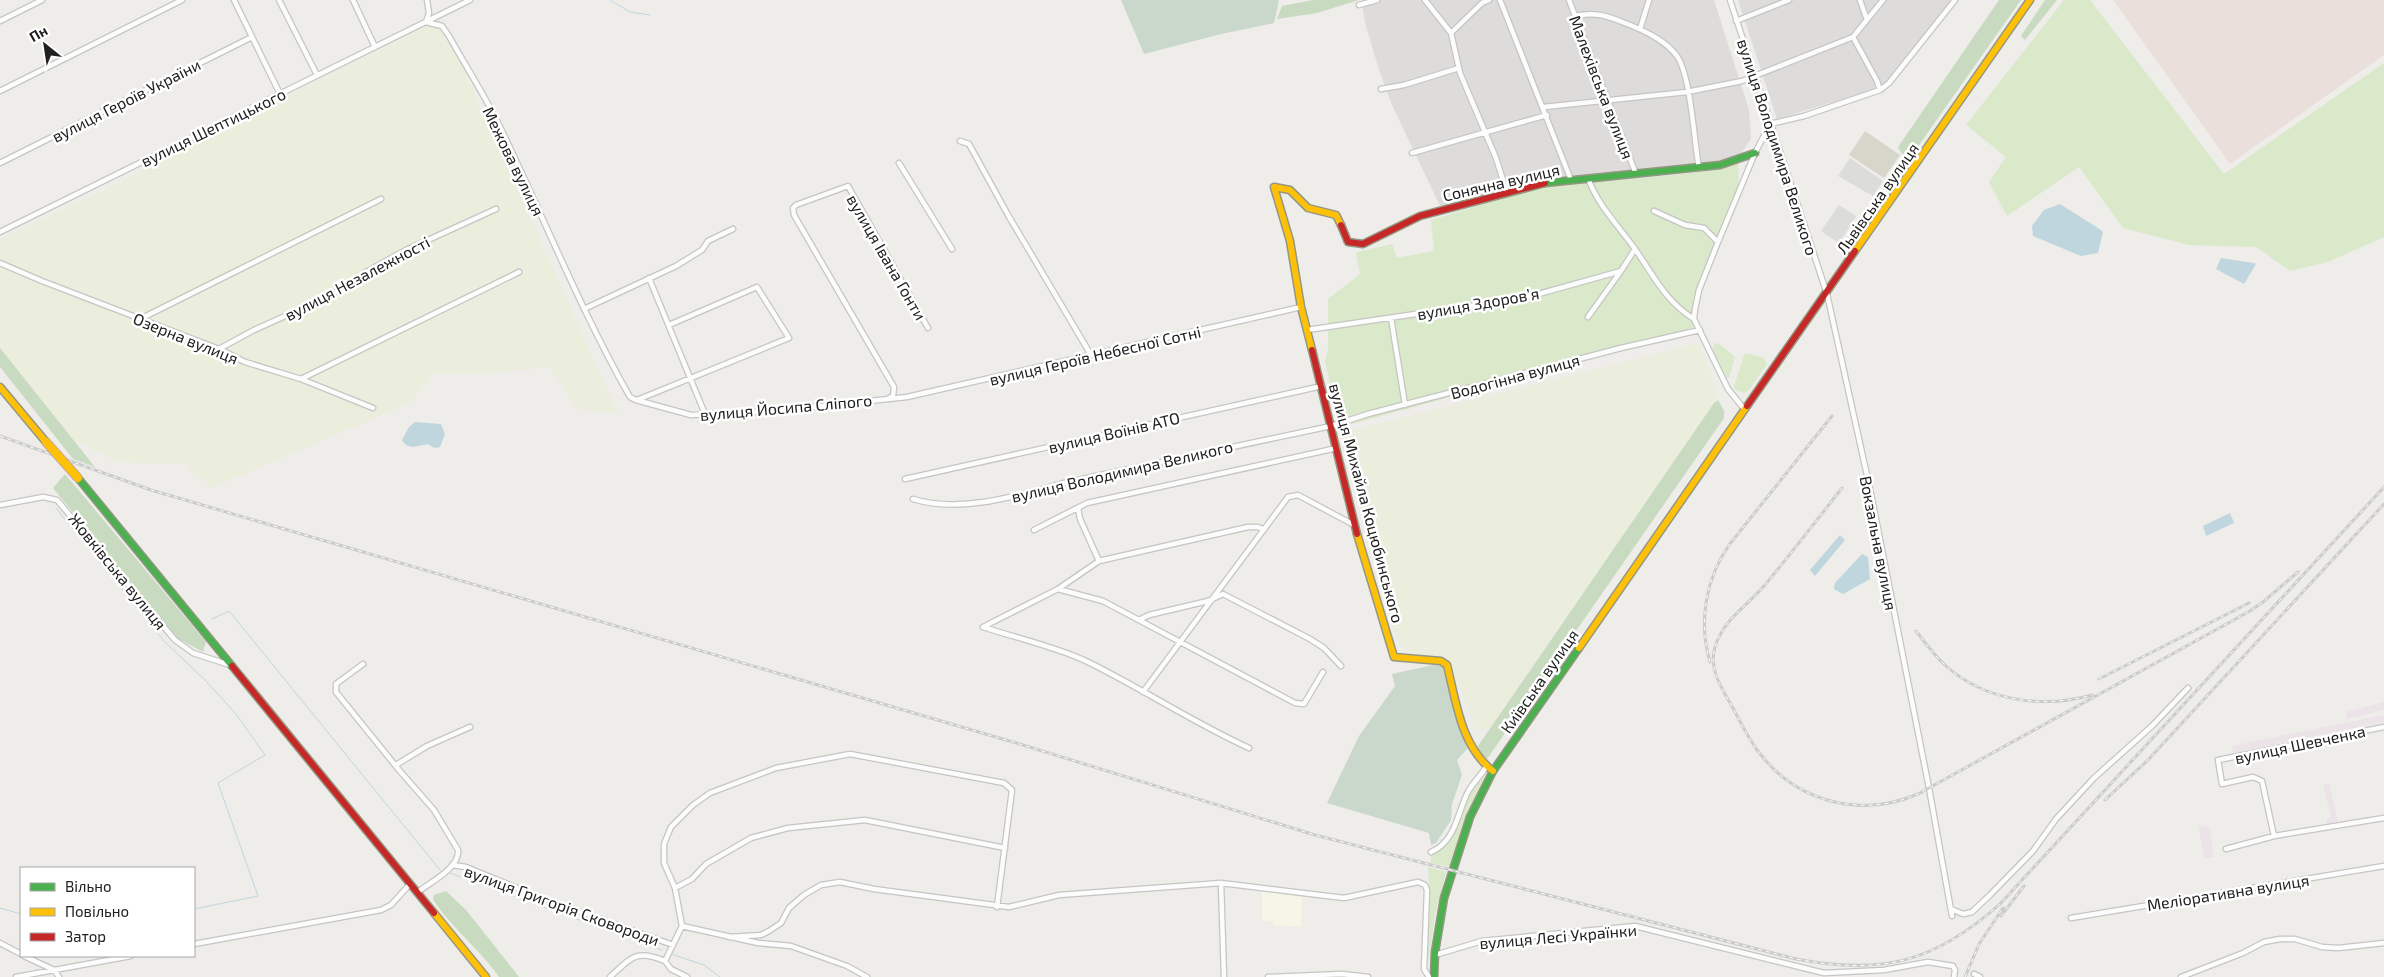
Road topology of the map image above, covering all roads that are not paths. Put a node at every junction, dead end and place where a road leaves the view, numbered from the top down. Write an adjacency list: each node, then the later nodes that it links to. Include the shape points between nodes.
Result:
1 (42, 0): 23 (street)
2 (182, 0): 35 (street)
3 (234, 0): 28 (street)
4 (280, 0): 32 (street)
5 (353, 0): 30 (street)
6 (426, 0): 25 (street, via 429,13)
7 (470, 0): 25 (street, вулиця Шептицького)
8 (1377, 0): 20 (street)
9 (1425, 0): 27 (street)
10 (1490, 0): 27 (street, via 1482,3)
11 (1500, 0): 40 (street)
12 (1569, 0): 21 (street, Малехівська вулиця)
13 (1649, 0): 26 (street)
14 (1730, 0): 24 (street, вулиця Володимира Великого)
15 (1790, 0): 24 (street)
16 (1860, 0): 22 (street)
17 (1882, 0): 22 (street)
18 (1955, 0): 36 (street)
19 (2030, 0): 67 (main road, Львівська вулиця)
20 (1359, 5)
21 (1575, 16): 26 (street, via 1604,15); 39 (street, Малехівська вулиця)
22 (1867, 20): 29 (street)
23 (0, 21)
24 (1736, 21): 33 (street, вулиця Володимира Великого)
25 (426, 22): 30 (street, вулиця Шептицького); 69 (street, Межова вулиця, via 442,26 500,126)
26 (1640, 29): 37 (street, via 1665,43 1678,58)
27 (1451, 33): 31 (street)
28 (252, 37): 38 (street); 47 (street, вулиця Героїв України)
29 (1853, 37): 33 (street); 36 (street)
30 (375, 47): 32 (street, вулиця Шептицького)
31 (1459, 68): 34 (street); 43 (street)
32 (318, 75): 38 (street, вулиця Шептицького)
33 (1754, 75): 37 (street, via 1742,81); 42 (street, вулиця Володимира Великого)
34 (1381, 89)
35 (0, 90)
36 (1880, 90): 42 (street)
37 (1687, 92): 39 (street); 49 (street)
38 (280, 94): 59 (street, вулиця Шептицького)
39 (1606, 101): 40 (street); 50 (street, Малехівська вулиця)
40 (1544, 107): 41 (street)
41 (1547, 115): 43 (street); 52 (street)
42 (1770, 124): 46 (street); 67 (street, вулиця Володимира Великого)
43 (1485, 133): 45 (street); 53 (street)
44 (960, 141): 79 (street, via 969,144)
45 (1412, 153)
46 (1755, 153): 49 (main road, Сонячна вулиця, via 1720,165); 60 (street)
47 (0, 163)
48 (899, 163): 61 (street)
49 (1699, 168): 50 (main road, Сонячна вулиця)
50 (1636, 174): 51 (main road, Сонячна вулиця)
51 (1588, 178): 52 (main road, Сонячна вулиця); 62 (street, via 1610,219)
52 (1571, 180): 53 (main road, Сонячна вулиця, via 1538,184)
53 (1507, 193): 57 (main road, Сонячна вулиця, via 1420,216 1363,244 1348,242)
54 (381, 199): 72 (street)
55 (496, 209): 78 (street, вулиця Незалежності, via 406,250 323,299)
56 (1654, 211): 60 (street, via 1685,225 1704,228)
57 (1336, 214): 68 (main road, вулиця Михайла Коцюбинського, via 1308,208 1290,190 1274,187 1290,241)
58 (733, 229): 66 (street, via 708,241 692,257)
59 (0, 232)
60 (1718, 242): 73 (street, via 1699,290)
61 (952, 249)
62 (1634, 249): 64 (street); 73 (street, via 1678,309)
63 (0, 262): 72 (street, Озерна вулиця)
64 (1621, 271): 70 (street); 71 (street, вулиця Здоровʼя, via 1524,298)
65 (519, 272): 80 (street)
66 (649, 278): 69 (street); 74 (street)
67 (1827, 294): 88 (main road, Львівська вулиця); 128 (street, Вокзальна вулиця, via 1870,489)
68 (1301, 307): 76 (main road, вулиця Михайла Коцюбинського); 79 (street, вулиця Героїв Небесної Сотні)
69 (584, 309): 85 (street, Межова вулиця, via 630,397)
70 (1588, 316)
71 (1391, 318): 76 (street, вулиця Здоровʼя); 86 (street)
72 (140, 319): 78 (street, Озерна вулиця)
73 (1694, 319): 77 (street)
74 (669, 325): 81 (street); 81 (street, via 757,287 789,338)
75 (928, 328): 84 (street, вулиця Івана Гонти, via 848,186 796,205 794,215 894,387 893,396)
76 (1307, 330): 82 (main road, вулиця Михайла Коцюбинського)
77 (1700, 330): 86 (street, Водогінна вулиця); 88 (street, via 1728,389)
78 (219, 349): 80 (street, Озерна вулиця, via 245,362)
79 (1090, 355): 84 (street, вулиця Героїв Небесної Сотні, via 924,393)
80 (301, 379): 87 (street, Озерна вулиця)
81 (691, 379): 85 (street); 89 (street)
82 (1322, 386): 90 (main road, вулиця Михайла Коцюбинського); 93 (street, вулиця Воїнів АТО)
83 (0, 387): 106 (main road, bridge)
84 (888, 398): 89 (street, вулиця Йосипа Сліпого, via 776,411)
85 (636, 400): 89 (street, вулиця Йосипа Сліпого, via 691,415)
86 (1405, 405): 90 (street, Водогінна вулиця)
87 (374, 408)
88 (1745, 410): 91 (main road, Львівська вулиця)
89 (705, 414)
90 (1331, 426): 92 (main road, вулиця Михайла Коцюбинського); 94 (street, вулиця Володимира Великого, via 977,502 931,504)
91 (1732, 429): 115 (main road, Київська вулиця)
92 (1336, 448): 96 (street, вулиця Володимира Великого, via 1110,497); 97 (main road, вулиця Михайла Коцюбинського)
93 (905, 479)
94 (912, 499)
95 (0, 505): 106 (street, Жовківська вулиця, via 43,497 57,500 175,640 193,653)
96 (1078, 508): 98 (street, вулиця Володимира Великого); 100 (street)
97 (1356, 526): 99 (street, via 1298,495 1288,497); 115 (main road, вулиця Михайла Коцюбинського, via 1394,657 1441,661 1447,665 1471,748)
98 (1034, 530)
99 (1264, 530): 100 (street, via 1248,527); 102 (street)
100 (1099, 561): 101 (street)
101 (1058, 589): 103 (street, via 1104,601); 110 (street, via 983,628 1084,661)
102 (1215, 597): 103 (street); 104 (street); 107 (street, via 1223,594 1301,634 1324,648)
103 (1139, 620): 104 (street)
104 (1181, 643): 108 (street, via 1295,703 1304,704); 110 (street)
105 (363, 664): 114 (street, via 336,684 336,692)
106 (231, 665): 123 (main road)
107 (1341, 666)
108 (1323, 672)
109 (2188, 688): 128 (street, via 2152,726 2094,778 2056,819 2033,851 1972,912 1963,914)
110 (1144, 692): 113 (street)
111 (2384, 726): 117 (street, вулиця Шевченка, via 2218,760 2222,784 2252,777 2262,781)
112 (470, 727): 114 (street, via 427,746)
113 (1249, 748)
114 (396, 765): 121 (street, via 434,810 451,838 458,852)
115 (1490, 769): 120 (street, via 1469,790 1446,842); 138 (main road, Київська вулиця, via 1472,811 1440,915)
116 (2384, 818): 117 (street)
117 (2274, 836): 119 (street)
118 (1005, 848): 125 (street, via 865,820 788,828 751,838 706,864 692,879); 125 (street, via 1012,790 1004,783 850,754 776,768 742,779 710,793 693,805 671,827 664,844 664,863); 127 (street)
119 (2226, 849)
120 (1431, 852)
121 (452, 865): 126 (street); 136 (street, вулиця Григорія Сковороди, via 466,867 529,894)
122 (2384, 866): 130 (street, Меліоративна вулиця)
123 (410, 884): 126 (main road); 135 (street, via 392,905 381,910)
124 (1222, 884): 127 (street, via 1059,895); 151 (street); 154 (street, via 1344,898 1421,882 1427,894 1424,969)
125 (676, 888): 131 (street)
126 (418, 892): 147 (main road)
127 (997, 907): 132 (street, via 840,882 821,885 804,895 789,908 781,923 761,935)
128 (1951, 910): 129 (street)
129 (1952, 916)
130 (2071, 918)
131 (682, 926): 132 (street); 136 (street)
132 (728, 937): 150 (street, via 758,944 791,946 847,966)
133 (2384, 942): 143 (street, via 2338,948 2280,939 2264,942)
134 (0, 943): 137 (street)
135 (195, 944)
136 (672, 946): 141 (street)
137 (20, 953)
138 (1434, 955): 155 (main road, Київська вулиця); 156 (street, вулиця Лесі Українки, via 1482,942 1635,926 1824,973 1884,970 1928,962 1953,966)
139 (27, 957): 142 (street)
140 (126, 957): 142 (street)
141 (665, 961): 148 (street, via 640,955); 149 (street, via 671,969)
142 (54, 970): 145 (street); 146 (street)
143 (2199, 970): 158 (street); 159 (street)
144 (1974, 974): 157 (street)
145 (16, 977)
146 (59, 977)
147 (486, 977)
148 (610, 977)
149 (687, 977)
150 (867, 977)
151 (1224, 977)
152 (1268, 977): 153 (street, via 1342,974)
153 (1368, 977)
154 (1429, 977)
155 (1434, 977)
156 (1954, 977)
157 (1980, 977)
158 (2181, 977)
159 (2201, 977)

